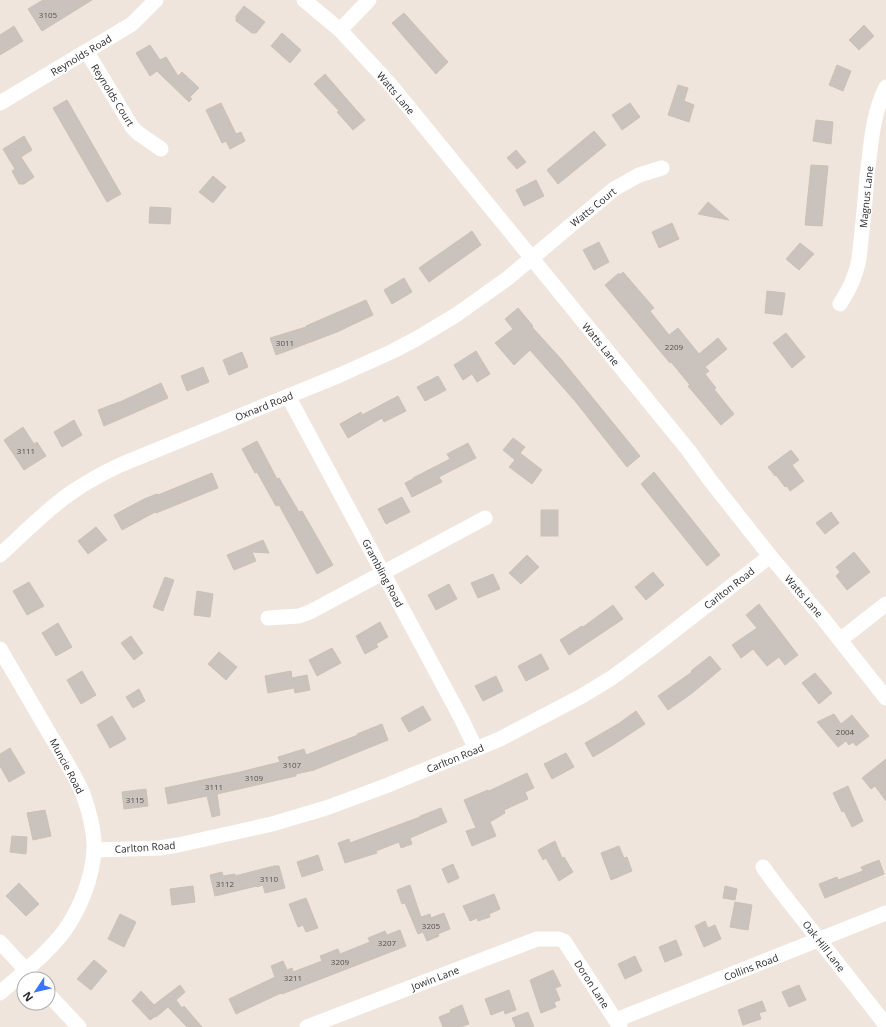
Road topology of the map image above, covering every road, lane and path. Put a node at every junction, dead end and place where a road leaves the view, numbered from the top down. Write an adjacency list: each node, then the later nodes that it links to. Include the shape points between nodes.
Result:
1 (156, 0): 5 (street, Reynolds Road, via 132,24)
2 (304, 0): 4 (street, Watts Lane)
3 (369, 0): 4 (street)
4 (340, 30): 10 (street, Watts Lane, via 389,84)
5 (87, 52): 7 (street, Reynolds Road); 8 (street, Reynolds Court, via 132,127)
6 (886, 87): 11 (street, Magnus Lane, via 874,125 856,274)
7 (0, 103)
8 (161, 149)
9 (662, 168): 10 (street, Watts Court, via 639,175 614,189)
10 (531, 258): 12 (street, Oxnard Road, via 508,278 456,315 416,339 359,367); 15 (street, Watts Lane, via 689,451)
11 (840, 304)
12 (288, 396): 14 (street, Oxnard Road, via 100,475 70,493); 16 (street, Grambling Road)
13 (485, 518): 16 (street)
14 (0, 555)
15 (770, 556): 19 (street, Watts Lane); 22 (street, Carlton Road, via 613,676 523,728)
16 (383, 573): 18 (street, via 310,612 299,616); 22 (street, Grambling Road)
17 (886, 604): 19 (street)
18 (268, 618)
19 (840, 640): 21 (street, Watts Lane)
20 (0, 650): 23 (street, Muncie Road, via 75,778 86,803)
21 (886, 698)
22 (476, 749): 23 (street, Carlton Road, via 326,808 272,824 160,848)
23 (94, 850): 30 (street, Muncie Road, via 88,882 76,911)
24 (763, 867): 26 (street, Oak Hill Lane)
25 (886, 913): 26 (street, Collins Road)
26 (819, 940): 34 (street, Collins Road); 35 (street, Oak Hill Lane)
27 (0, 942): 29 (street)
28 (564, 942): 34 (street, Doron Lane); 37 (street, Jowin Lane, via 537,939)
29 (27, 971)
30 (32, 971)
31 (16, 983): 32 (street)
32 (0, 993)
33 (56, 1003): 36 (street)
34 (618, 1024)
35 (886, 1025)
36 (78, 1027)
37 (307, 1027)

